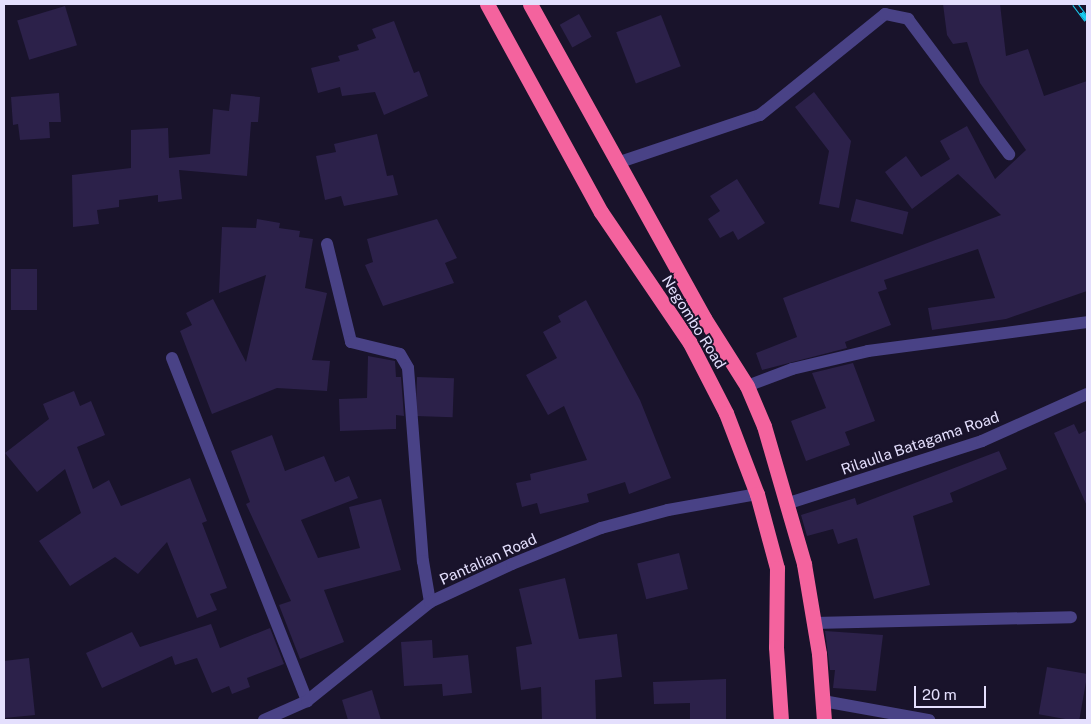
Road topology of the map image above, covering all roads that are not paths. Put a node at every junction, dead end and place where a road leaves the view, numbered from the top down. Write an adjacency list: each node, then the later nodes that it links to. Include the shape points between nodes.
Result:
1 (486, 4): 10 (highway, Negombo Road, via 601,212 694,351 726,414)
2 (530, 4): 4 (highway, Negombo Road)
3 (1009, 154): 4 (street, via 908,19 885,14 760,114 660,151)
4 (616, 163): 8 (highway, Negombo Road)
5 (328, 244): 12 (street, via 351,342 400,354 408,368 423,561)
6 (1087, 322): 8 (street, via 868,351 792,369)
7 (172, 358): 15 (street)
8 (747, 386): 11 (highway, Negombo Road)
9 (1087, 394): 11 (street, Rilaulla Batagama Road, via 982,441)
10 (757, 494): 12 (street, Pantalian Road, via 668,510 601,528); 18 (highway, Negombo Road, via 777,568 776,647)
11 (789, 503): 14 (highway, Negombo Road)
12 (430, 602): 15 (street, Pantalian Road)
13 (1071, 617): 14 (street)
14 (814, 623): 16 (highway, Negombo Road)
15 (307, 701): 17 (street, Pantalian Road)
16 (823, 701): 19 (highway, Negombo Road); 20 (street)
17 (264, 720)
18 (781, 720)
19 (824, 720)
20 (929, 720)

